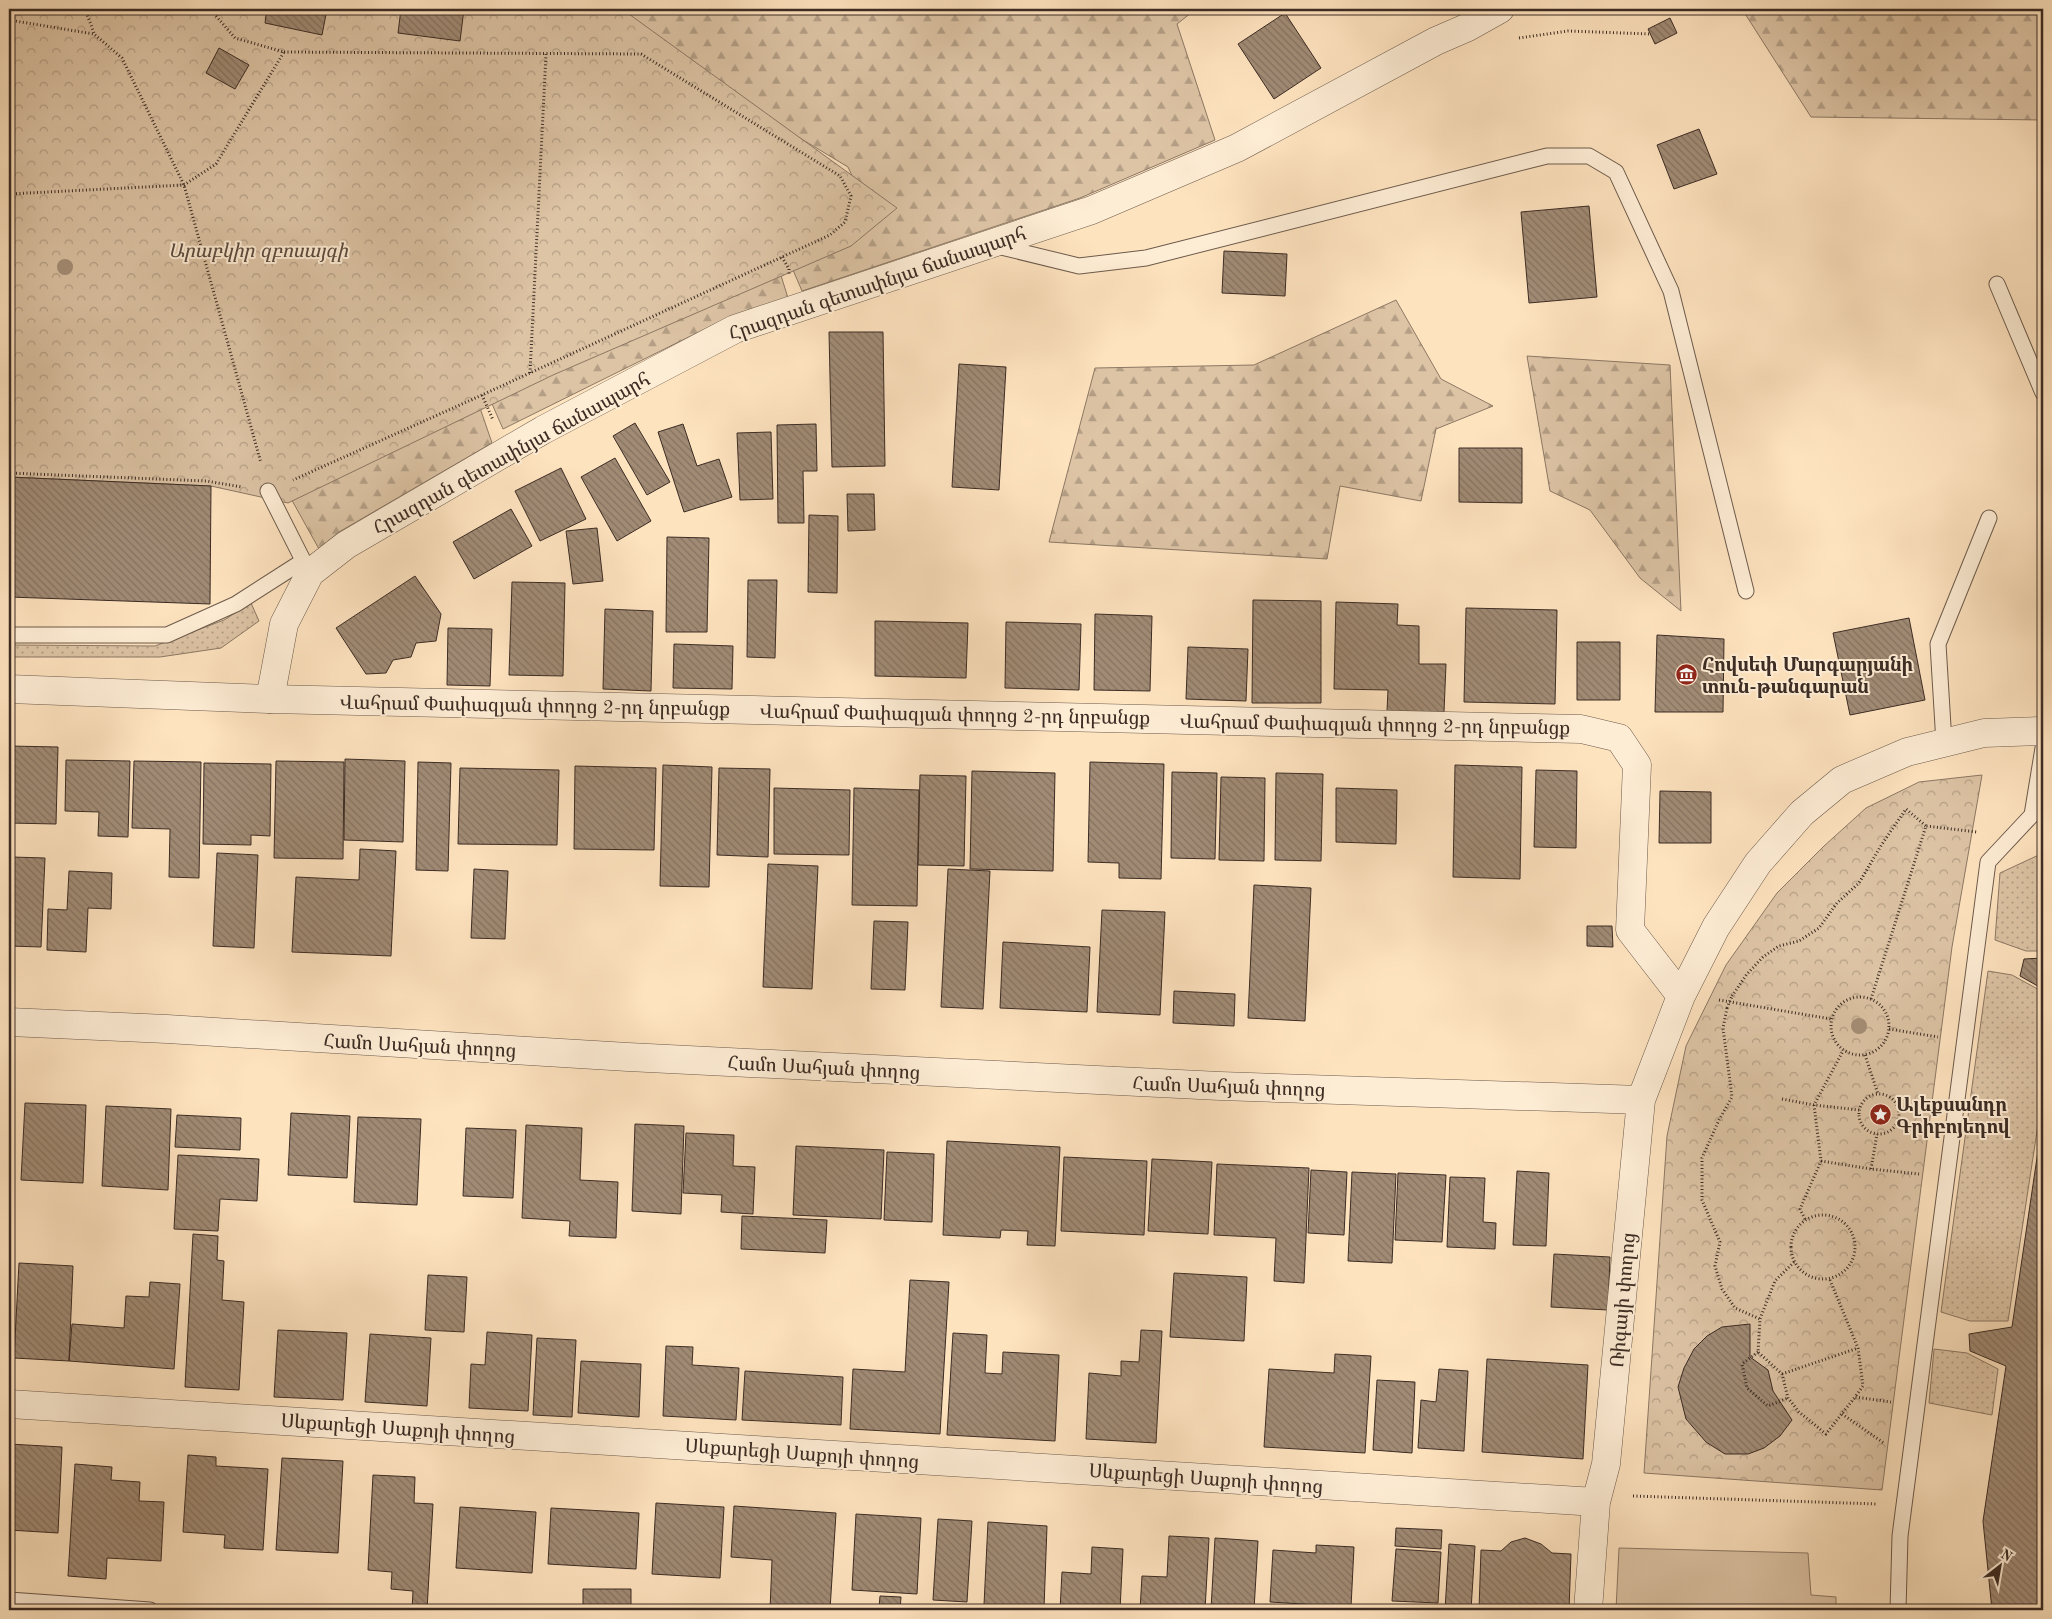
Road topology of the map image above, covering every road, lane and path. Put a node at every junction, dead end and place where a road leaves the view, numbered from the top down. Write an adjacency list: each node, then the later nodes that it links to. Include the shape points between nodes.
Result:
1 (85, 9): 6 (path)
2 (210, 9): 8 (path, via 235,38)
3 (1500, 9): 5 (street, Հրազդան գետափնյա ճանապարհ)
4 (9, 20): 6 (path)
5 (1466, 28): 7 (path, via 1494,36 1524,38 1568,31); 12 (street, Հրազդան գետափնյա ճանապարհ, via 1236,148 1092,210)
6 (94, 34): 10 (path, via 122,58)
7 (1651, 34)
8 (284, 52): 9 (path); 10 (path, via 216,164)
9 (546, 54): 14 (path); 14 (path, via 641,54 840,176 850,196 845,222 830,235)
10 (184, 185): 11 (path); 17 (path)
11 (9, 194)
12 (990, 244): 19 (street, Հրազդան գետափնյա ճանապարհ, via 735,330 543,430); 20 (lane, via 1079,266 1146,258 1547,156 1589,156 1616,172 1671,291)
13 (1997, 284): 15 (lane)
14 (530, 373): 17 (path)
15 (2043, 393)
16 (9, 473): 17 (path, via 206,481)
17 (268, 491): 19 (lane)
18 (1989, 518): 25 (lane, via 1938,644)
19 (306, 567): 21 (lane, via 167,635); 23 (street, Հրազդան գետափնյա ճանապարհ, via 284,624)
20 (1746, 591)
21 (9, 635)
22 (9, 689): 23 (street, Վահրամ Փափազյան փողոց 2-րդ նրբանցք)
23 (270, 699): 29 (street, Վահրամ Փափազյան փողոց 2-րդ նրբանցք, via 1582,728 1619,738 1637,765 1630,930)
24 (2043, 732): 25 (street, Ռիգայի փողոց, via 1984,733)
25 (1944, 743): 29 (street, Ռիգայի փողոց, via 1906,752 1842,780 1802,813 1758,863 1716,927)
26 (2043, 748): 28 (lane, via 2032,815)
27 (1926, 826): 28 (path); 30 (path); 50 (path, bridge, via 1906,809 1860,883 1837,903 1819,928 1799,941 1779,946 1763,956 1747,974 1727,1008 1723,1028 1732,1097 1702,1158 1702,1200 1720,1242 1715,1266 1722,1290 1735,1308)
28 (2012, 836): 35 (lane, via 1988,862)
29 (1681, 996): 40 (street, Ռիգայի փողոց)
30 (1872, 999): 32 (path, via 1851,998 1842,1002); 34 (path, via 1885,1012)
31 (1719, 1000): 32 (path)
32 (1831, 1019): 36 (path, via 1833,1039)
33 (9, 1022): 40 (street, Համո Սահյան փողոց, via 1220,1086)
34 (1889, 1029): 35 (path); 37 (path, via 1882,1046)
35 (1965, 1042): 46 (lane)
36 (1843, 1050): 37 (path, via 1856,1056); 41 (path)
37 (1865, 1055): 38 (path)
38 (1878, 1094): 42 (path, via 1866,1099); 43 (path, via 1895,1102 1900,1114 1895,1127 1884,1134)
39 (1782, 1099): 41 (path)
40 (1641, 1100): 60 (street, Ռիգայի փողոց, via 1606,1464)
41 (1814, 1105): 42 (path); 44 (path)
42 (1859, 1110): 43 (path, via 1865,1128)
43 (1877, 1134): 45 (path)
44 (1821, 1161): 45 (path); 47 (path, via 1800,1208)
45 (1871, 1169): 46 (path)
46 (1947, 1176): 57 (lane)
47 (1805, 1219): 48 (path, via 1790,1244); 49 (path, via 1827,1214 1847,1225 1853,1235 1856,1246 1849,1267)
48 (1794, 1262): 49 (path, via 1801,1272 1810,1277); 50 (path, via 1775,1281)
49 (1830, 1280): 51 (path)
50 (1760, 1319): 52 (path)
51 (1858, 1348): 53 (path); 55 (path, via 1863,1386)
52 (1758, 1352): 53 (path); 54 (path, via 1742,1364 1747,1388 1768,1406)
53 (1782, 1374): 54 (path)
54 (1788, 1398): 58 (path, via 1799,1412 1826,1434)
55 (1855, 1398): 57 (path); 58 (path)
56 (9, 1404): 60 (street, Սևքարեցի Սաքոյի փողոց)
57 (1917, 1406): 59 (lane)
58 (1842, 1414): 59 (path)
59 (1910, 1462): 65 (lane, via 1900,1536)
60 (1597, 1499): 61 (path); 64 (street, Ռիգայի փողոց)
61 (1852, 1503)
62 (9, 1600): 63 (lane)
63 (150, 1610)
64 (1588, 1610)
65 (1898, 1610)

